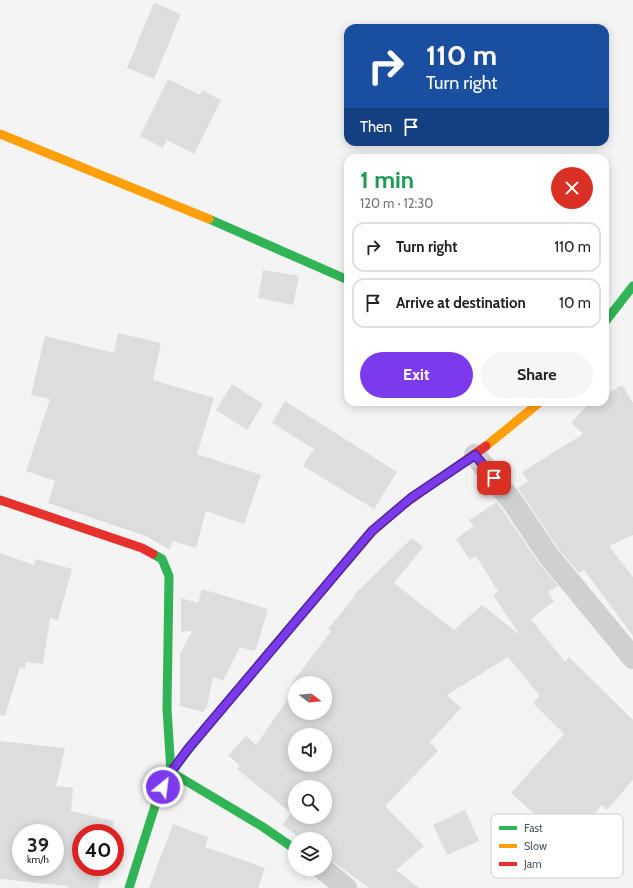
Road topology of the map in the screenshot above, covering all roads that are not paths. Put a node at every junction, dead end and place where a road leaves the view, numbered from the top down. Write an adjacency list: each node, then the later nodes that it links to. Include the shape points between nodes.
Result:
1 (0, 134): 2 (street, via 172,203)
2 (344, 278)
3 (633, 286): 4 (street)
4 (609, 317)
5 (535, 406): 6 (street)
6 (475, 455): 8 (street, via 512,501 548,555); 9 (street, via 411,498 372,531)
7 (0, 500): 9 (street, via 142,548 162,559 169,576 168,709)
8 (633, 658)
9 (171, 772): 10 (street); 12 (street, via 155,806)
10 (288, 844)
11 (331, 876): 13 (street)
12 (130, 888)
13 (346, 888)

